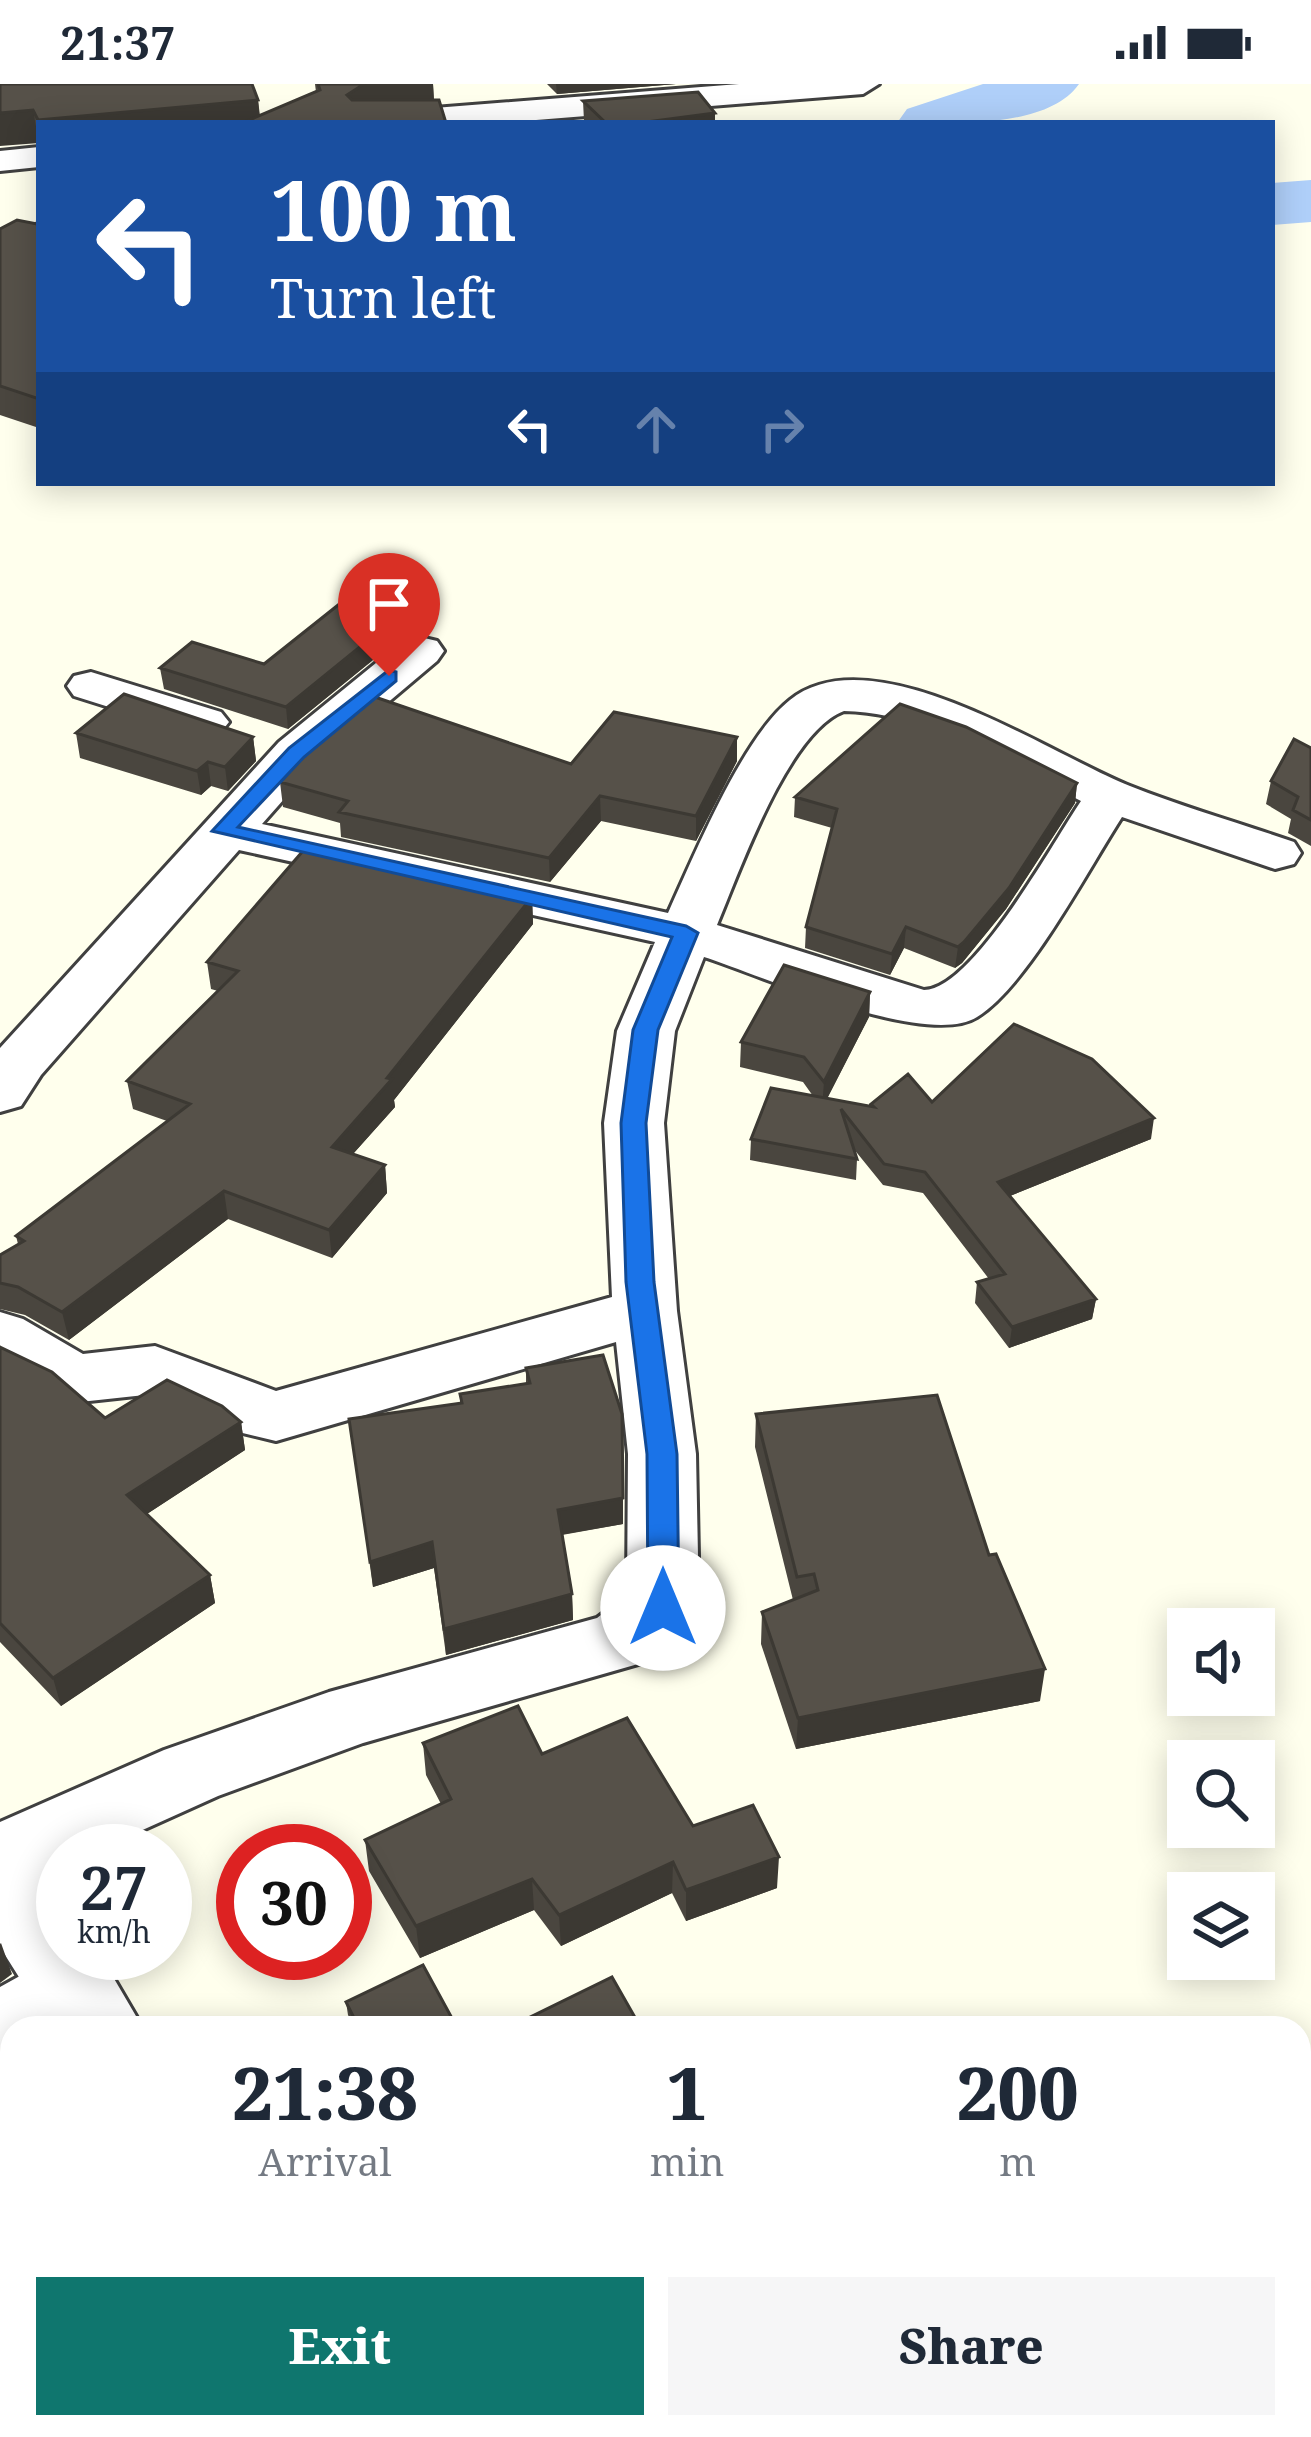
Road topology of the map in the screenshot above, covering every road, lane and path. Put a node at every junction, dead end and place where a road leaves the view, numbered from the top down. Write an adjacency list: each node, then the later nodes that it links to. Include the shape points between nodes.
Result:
1 (862, 84): 2 (street)
2 (439, 120)
3 (36, 157): 4 (street)
4 (0, 161)
5 (420, 651): 7 (street)
6 (92, 686): 7 (street)
7 (297, 753): 9 (street)
8 (1110, 796): 10 (street); 11 (street, via 988,980 954,1006 921,1008); 11 (street, via 921,709 868,694 828,697 799,716)
9 (223, 831): 11 (street); 12 (street)
10 (1275, 853)
11 (686, 933): 13 (street, via 646,1030 634,1123)
12 (0, 1093)
13 (645, 1311): 14 (street, via 276,1416 237,1411 146,1366 98,1379 65,1374); 15 (street, via 662,1476 663,1608 650,1623 619,1641 355,1714 232,1758)
14 (0, 1335)
15 (0, 1858)
16 (0, 1876): 17 (street)
17 (87, 2006): 18 (street)
18 (55, 2016)

